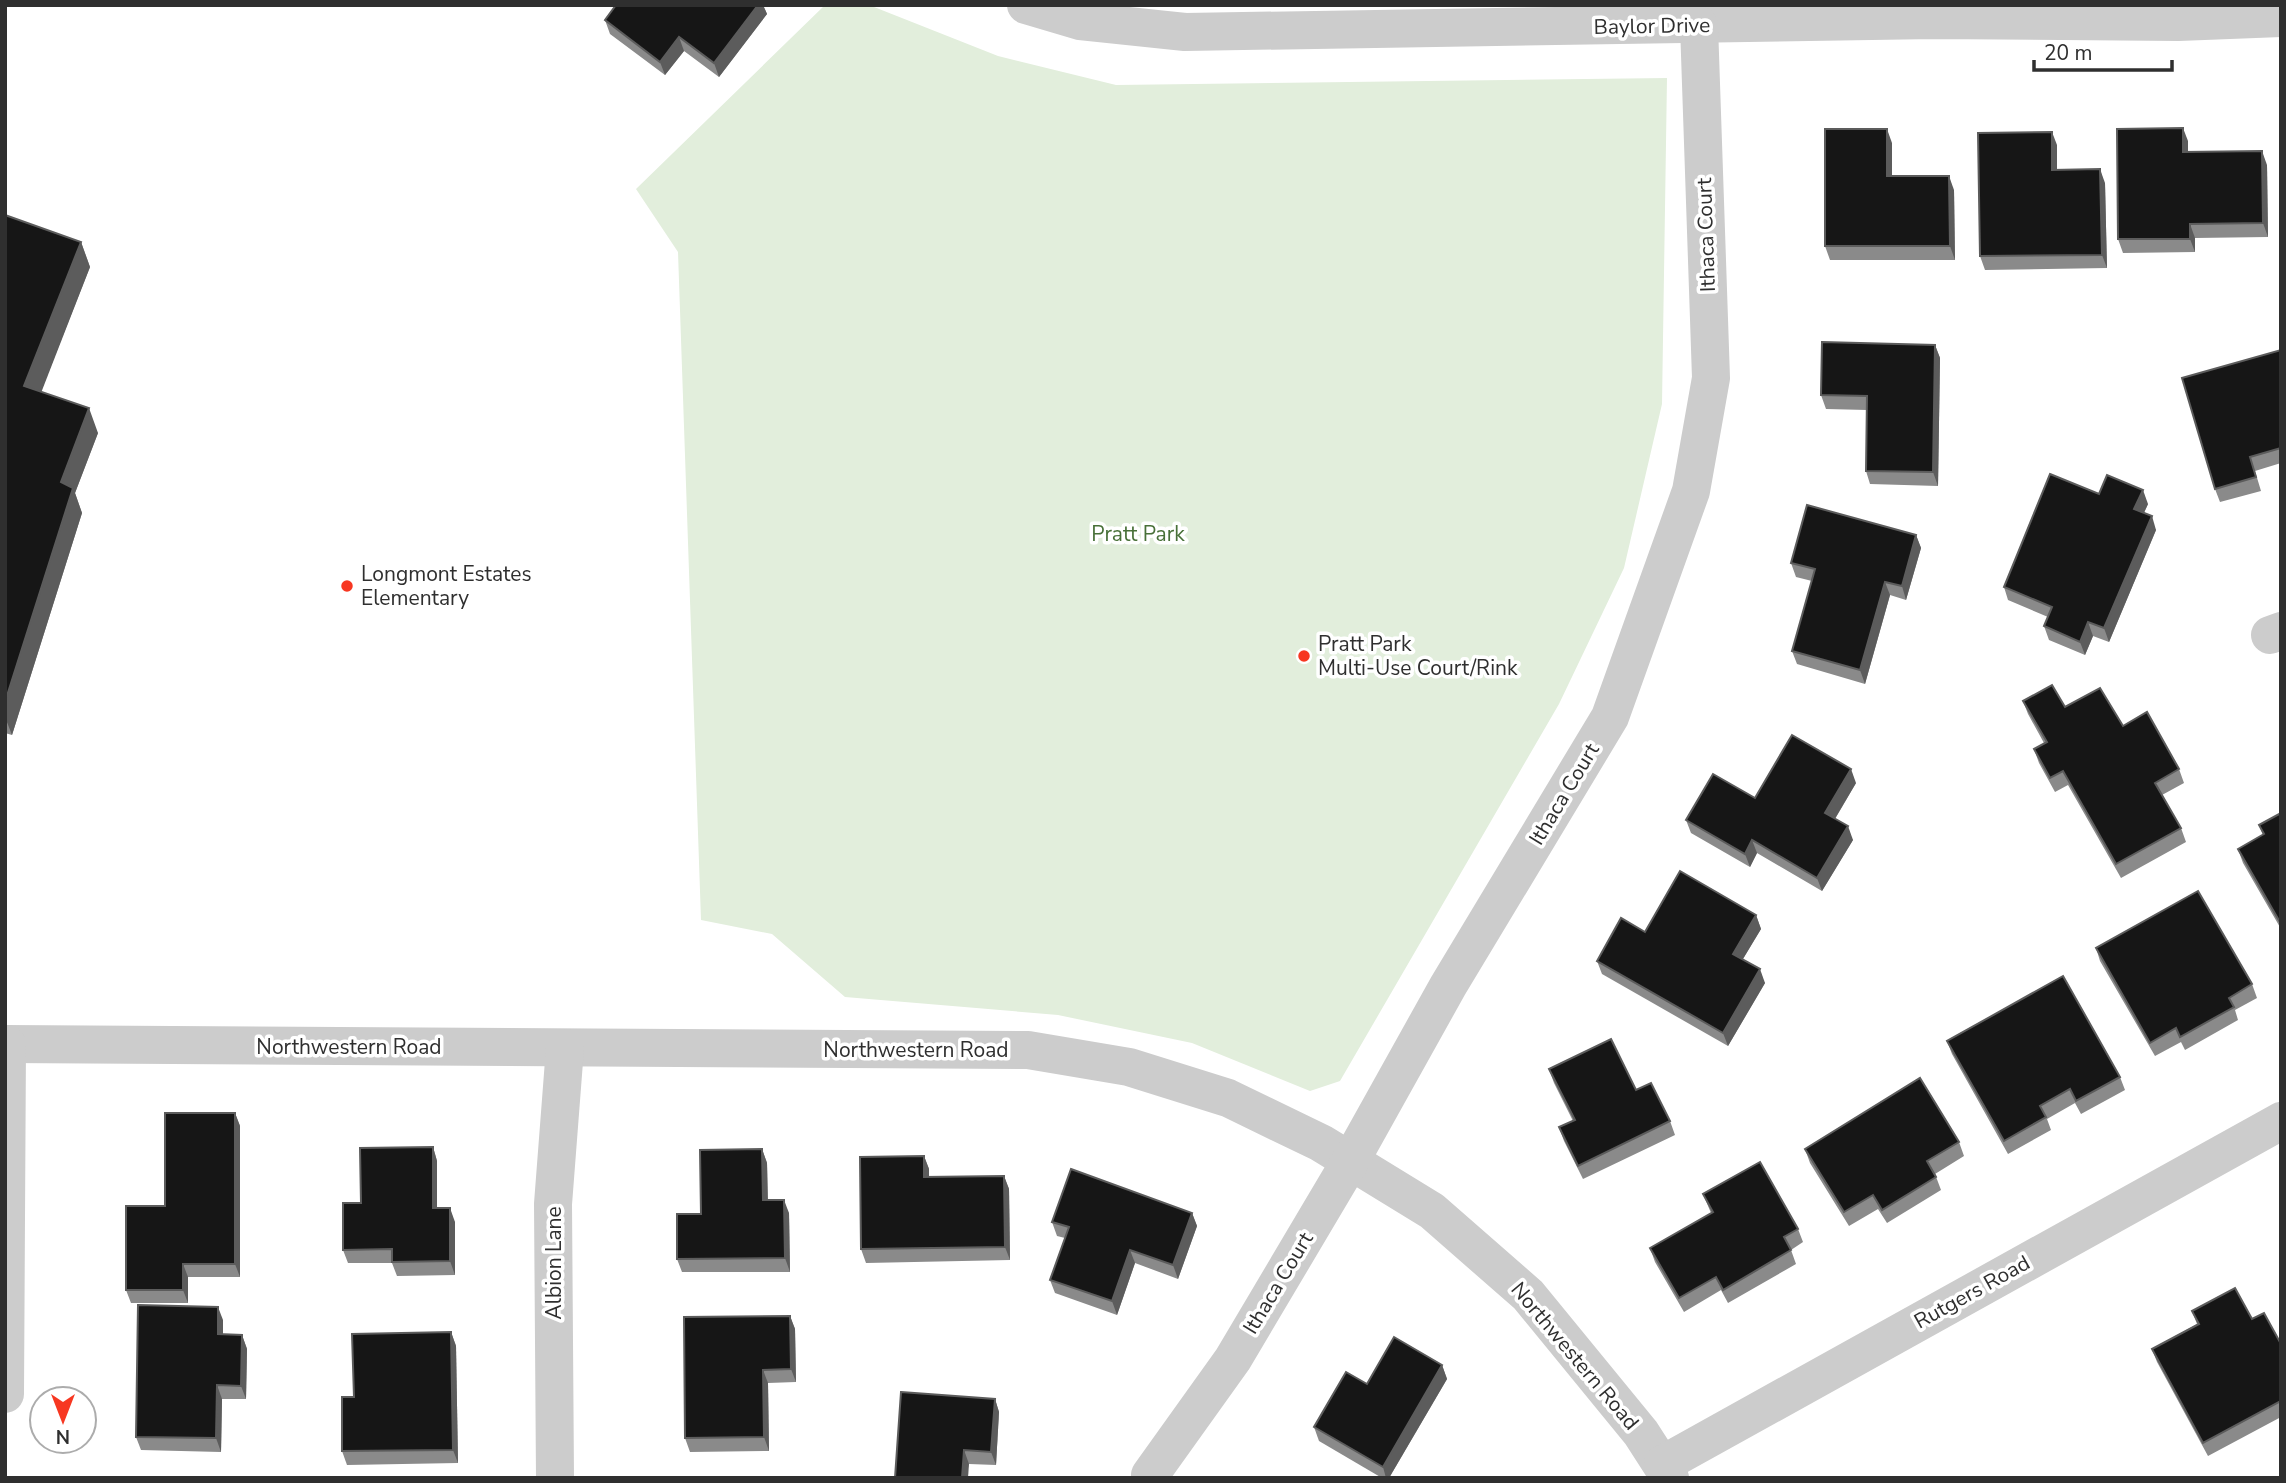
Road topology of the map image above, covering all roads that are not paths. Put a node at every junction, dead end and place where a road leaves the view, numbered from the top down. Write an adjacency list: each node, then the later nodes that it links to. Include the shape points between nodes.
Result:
1 (1026, 5): 3 (street, Baylor Drive, via 1080,21 1185,32)
2 (2281, 18): 3 (street, Baylor Drive)
3 (1699, 25): 7 (street, Ithaca Court, via 1711,378 1691,491 1610,717 1448,986)
4 (6, 1044): 5 (street, Northwestern Road); 8 (street)
5 (565, 1048): 7 (street, Northwestern Road, via 1028,1050 1129,1067 1228,1098); 11 (street, Albion Lane, via 553,1204)
6 (2281, 1121): 9 (street, Rutgers Road)
7 (1351, 1160): 9 (street, Northwestern Road, via 1432,1211 1528,1295 1641,1433); 10 (street, Ithaca Court, via 1233,1359)
8 (5, 1394)
9 (1666, 1471)
10 (1150, 1475)
11 (555, 1478)

